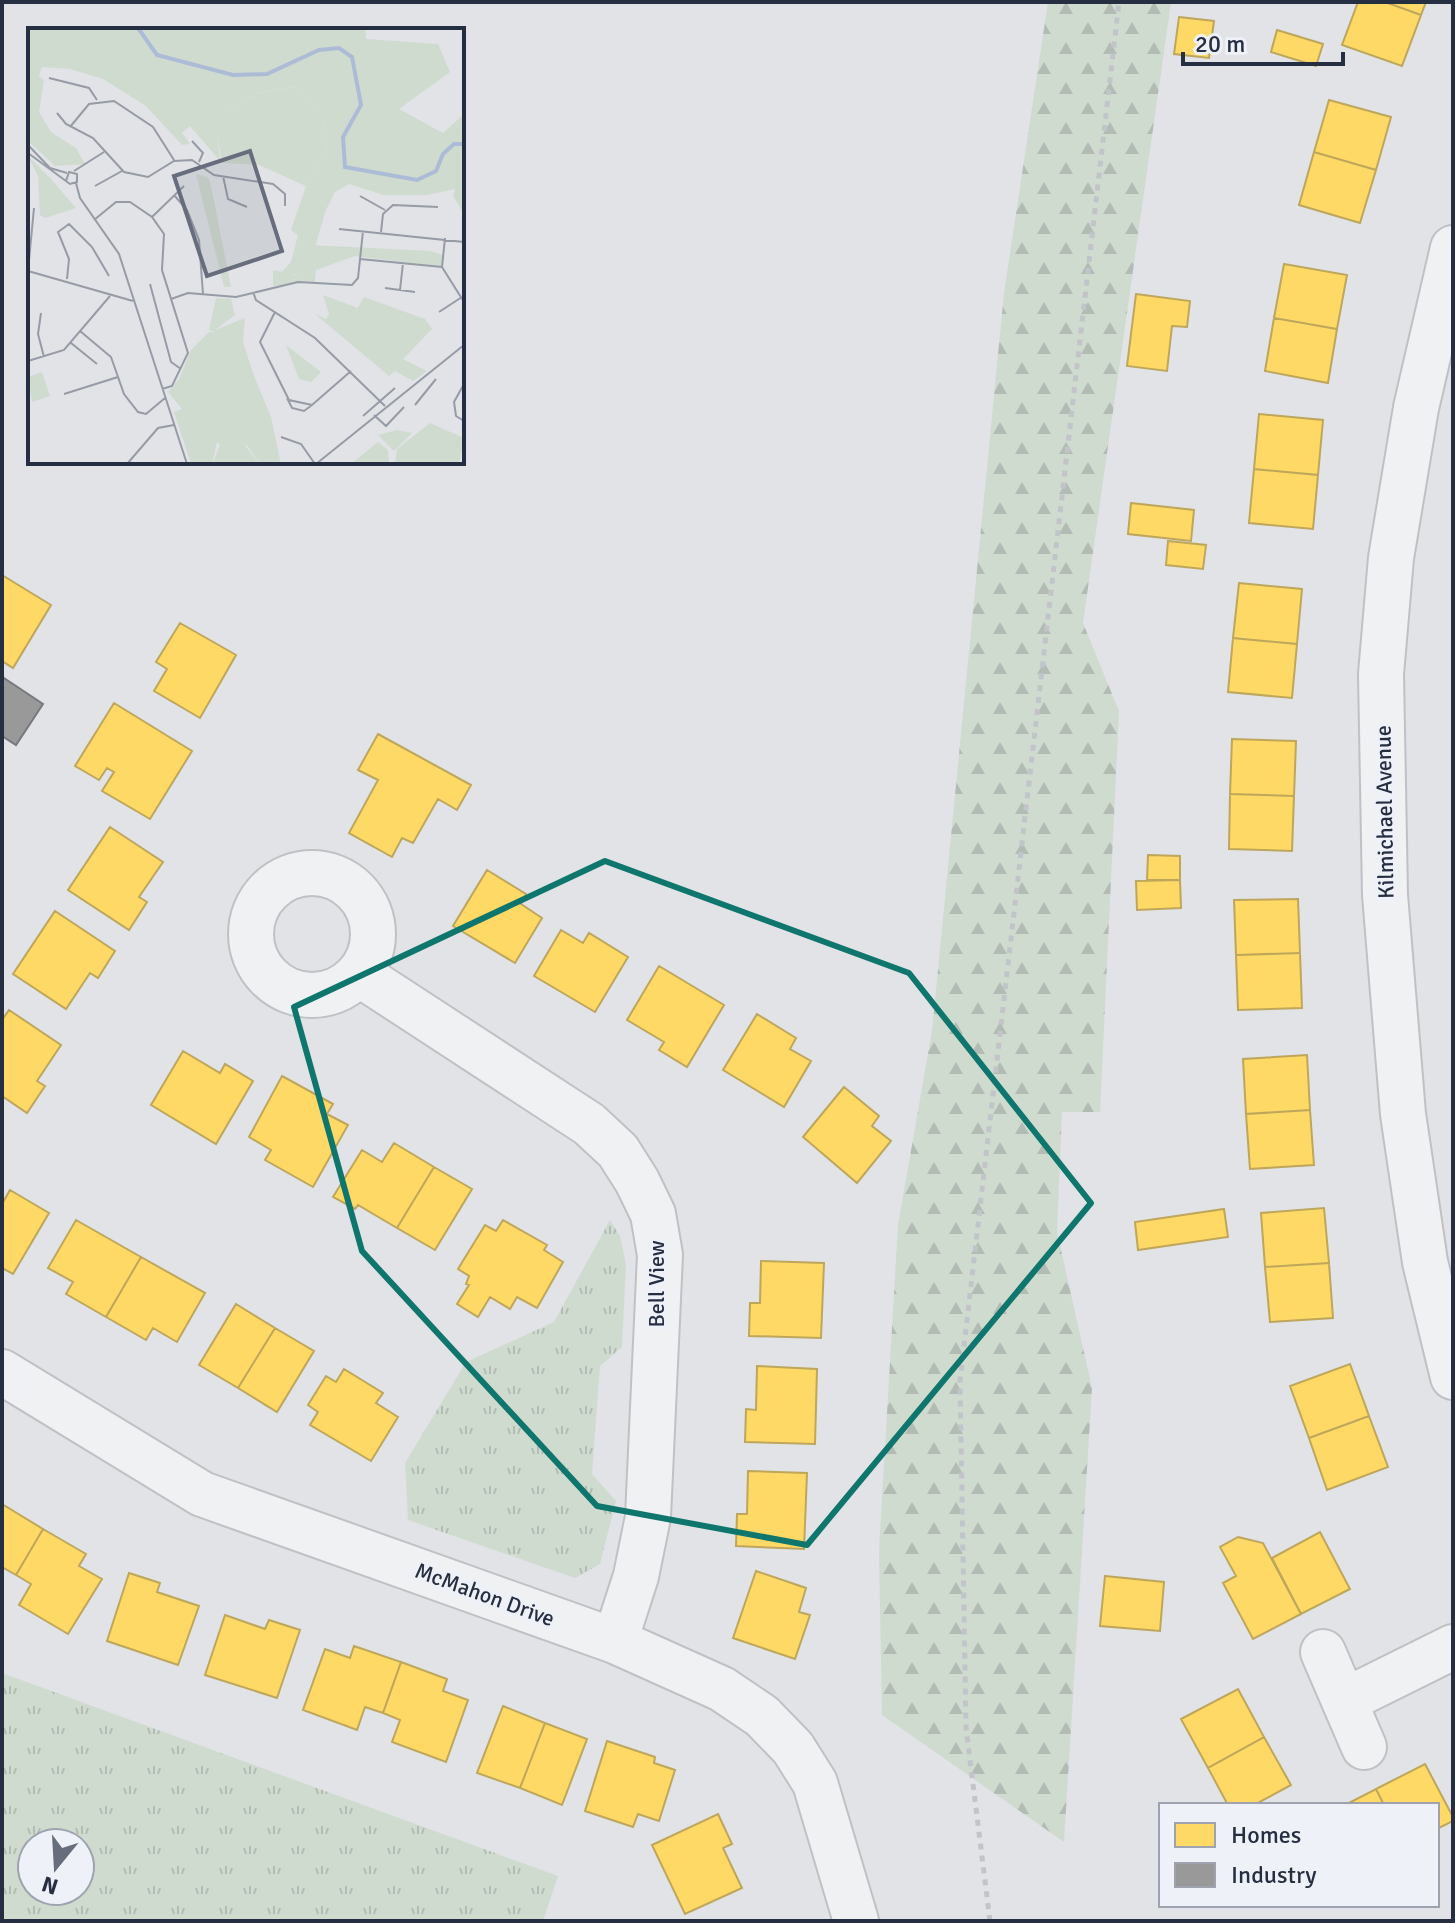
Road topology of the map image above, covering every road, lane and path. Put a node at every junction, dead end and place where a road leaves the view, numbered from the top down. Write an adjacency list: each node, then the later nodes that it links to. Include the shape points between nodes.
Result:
1 (1119, 2): 12 (path, via 960,1381 966,1728)
2 (1453, 248): 5 (street, Kilmichael Avenue, via 1398,513 1381,674 1385,895 1403,1114 1425,1262)
3 (359, 974): 6 (street, Bell View, via 589,1124 618,1151 653,1214 660,1255 648,1517)
4 (2, 1372): 6 (street, McMahon Drive, via 202,1494)
5 (1453, 1377)
6 (615, 1641): 11 (street, McMahon Drive, via 722,1689 762,1716 793,1748 815,1783)
7 (1453, 1647): 9 (street)
8 (1323, 1652): 9 (street)
9 (1344, 1701): 10 (street)
10 (1364, 1747)
11 (856, 1921)
12 (990, 1921)

